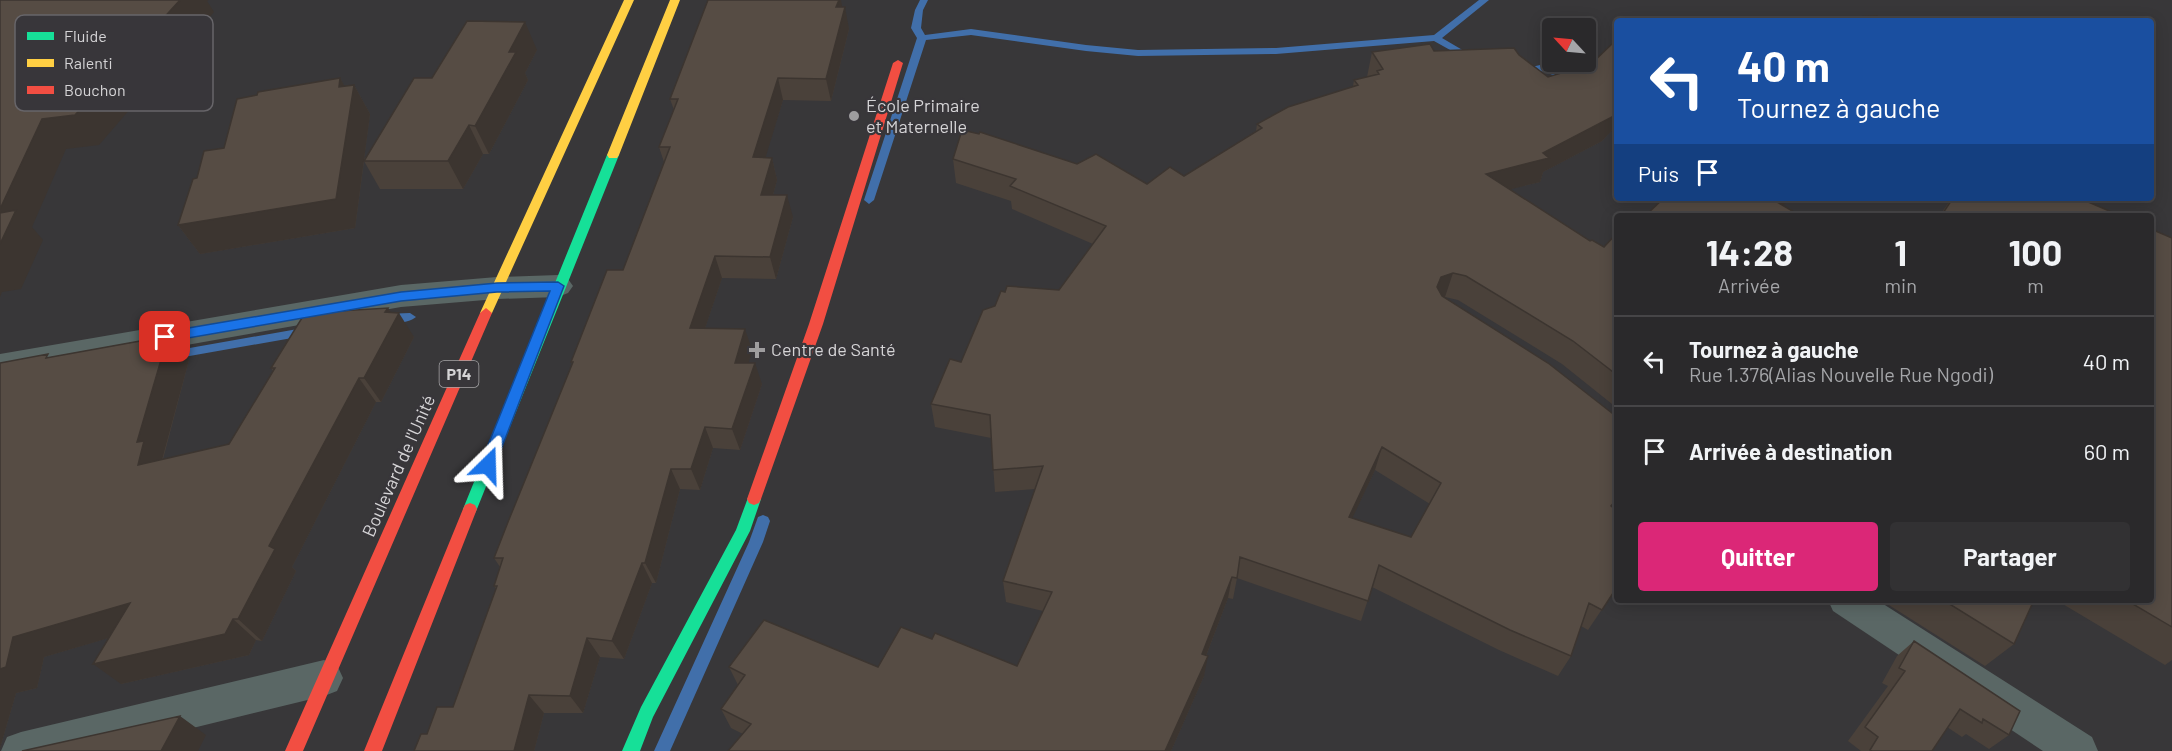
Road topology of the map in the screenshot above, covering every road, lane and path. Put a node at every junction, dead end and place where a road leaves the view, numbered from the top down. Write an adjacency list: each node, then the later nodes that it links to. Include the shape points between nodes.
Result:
1 (629, 0): 5 (main road, Boulevard de l'Unité / P14)
2 (675, 0): 4 (main road)
3 (898, 63): 12 (main road, via 816,324 743,531)
4 (558, 286): 5 (street); 11 (main road)
5 (497, 288): 6 (street, via 401,296); 8 (main road, Boulevard de l'Unité / P14)
6 (0, 366)
7 (1851, 603): 13 (street)
8 (324, 678): 9 (street); 10 (main road, Boulevard de l'Unité / P14)
9 (21, 751)
10 (294, 751)
11 (373, 751)
12 (631, 751)
13 (2078, 751)

